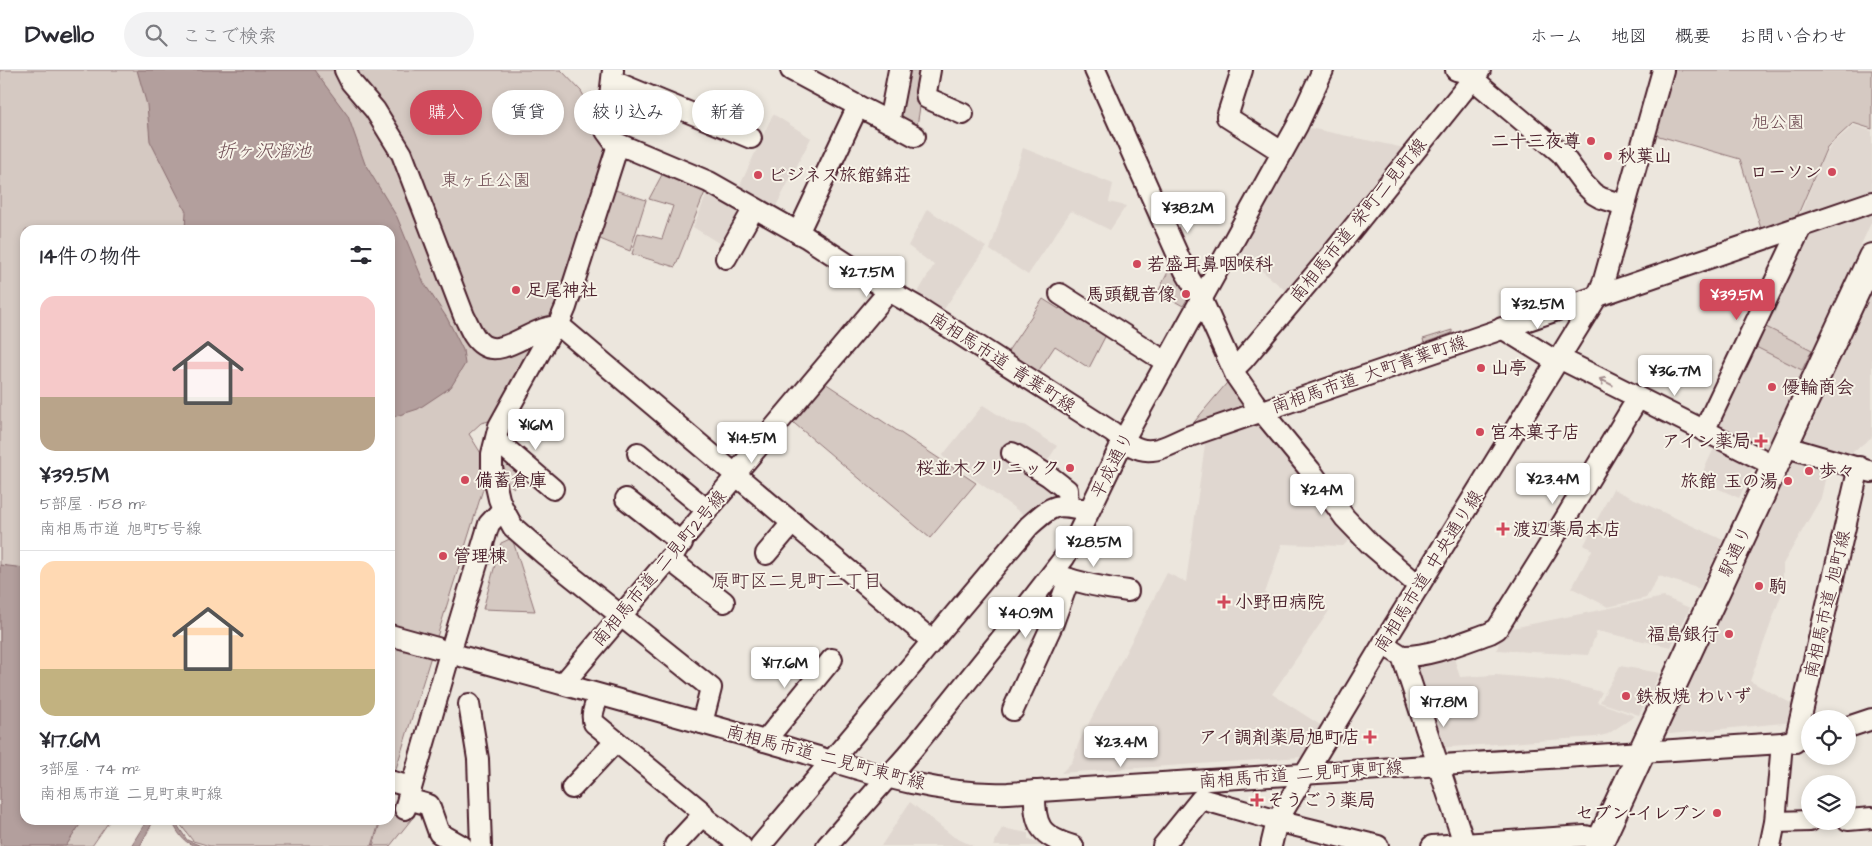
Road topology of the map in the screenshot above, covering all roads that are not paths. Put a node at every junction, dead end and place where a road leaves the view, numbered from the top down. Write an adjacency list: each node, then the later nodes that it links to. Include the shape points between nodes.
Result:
1 (344, 70): 29 (street, via 376,110 402,154 475,338 484,346 494,348)
2 (791, 70): 11 (street)
3 (899, 70): 13 (street)
4 (930, 70): 12 (street, via 927,98)
5 (1242, 70): 17 (street, via 1227,117)
6 (1323, 70): 17 (street, 平成通り)
7 (1663, 70): 19 (street, 南相馬市道 中央通り線)
8 (1099, 74): 28 (street, via 1185,271)
9 (1471, 74): 19 (street, via 1561,153 1594,194); 33 (street, 南相馬市道 栄町二見町線, via 1324,264)
10 (613, 76): 15 (street); 16 (street, via 606,131)
11 (858, 106): 13 (street); 22 (street)
12 (963, 114)
13 (889, 122): 14 (street)
14 (915, 136)
15 (751, 138)
16 (618, 144): 20 (street, 南相馬市道 青葉町線, via 709,182); 29 (street, via 566,307)
17 (1282, 152): 28 (street, 平成通り)
18 (1872, 202): 21 (street, 南相馬市道 大町青葉町線)
19 (1624, 205): 27 (street, 南相馬市道 中央通り線)
20 (754, 208): 22 (street, 南相馬市道 青葉町線); 24 (street)
21 (1800, 227): 27 (street, 南相馬市道 大町青葉町線); 36 (street)
22 (798, 233): 25 (street, 南相馬市道 青葉町線)
23 (1872, 257): 41 (main road, 駅通り)
24 (726, 258)
25 (889, 291): 38 (street, 南相馬市道 青葉町線); 43 (street, 南相馬市道 二見町2号線)
26 (1060, 294): 32 (street)
27 (1598, 295): 30 (street, 南相馬市道 大町青葉町線); 31 (street, 南相馬市道 中央通り線)
28 (1201, 298): 32 (street, 平成通り); 33 (street)
29 (556, 326): 37 (street, via 509,407); 43 (street, via 564,329)
30 (1502, 328): 31 (street); 35 (street, 南相馬市道 大町青葉町線)
31 (1558, 360): 34 (street, one-way to 31); 55 (street, 南相馬市道 中央通り線)
32 (1166, 362): 38 (street, 平成通り)
33 (1234, 369): 35 (street)
34 (1638, 398): 36 (street); 63 (street, via 1497,629 1439,649)
35 (1262, 411): 38 (street, 南相馬市道 大町青葉町線, via 1155,451); 55 (street, via 1345,518)
36 (1704, 431): 41 (street)
37 (496, 440): 44 (street); 47 (street, via 492,472)
38 (1123, 441): 49 (street, 平成通り)
39 (638, 453): 48 (street)
40 (1012, 453): 46 (street, via 1066,490)
41 (1779, 456): 42 (street); 75 (main road, 駅通り)
42 (1865, 470): 73 (street, 南相馬市道 旭町線)
43 (736, 474): 48 (street, 南相馬市道 二見町2号線); 50 (street)
44 (553, 489)
45 (626, 499): 51 (street)
46 (1068, 506): 49 (street); 60 (street, via 1048,510 1029,526)
47 (503, 509): 58 (street, via 513,527 524,537); 62 (street, via 489,524)
48 (707, 510): 51 (street, 南相馬市道 二見町2号線)
49 (1088, 511): 54 (street, 平成通り)
50 (793, 522): 52 (street); 60 (street)
51 (682, 543): 53 (street, 南相馬市道 二見町2号線)
52 (766, 554)
53 (669, 559): 57 (street); 58 (street, 南相馬市道 二見町2号線)
54 (1061, 576): 56 (street, via 1107,589); 68 (street, via 1053,623); 79 (street, 平成通り)
55 (1419, 586): 61 (street, 南相馬市道 中央通り線)
56 (1128, 591)
57 (724, 602)
58 (620, 615): 65 (street, 南相馬市道 二見町2号線); 70 (street, via 711,688)
59 (395, 637): 62 (street, 南相馬市道 二見町東町線)
60 (932, 641): 76 (street)
61 (1383, 644): 63 (street); 78 (street, 南相馬市道 中央通り線)
62 (443, 651): 65 (street, 南相馬市道 二見町東町線); 84 (street)
63 (1402, 656): 77 (street)
64 (832, 659): 72 (street)
65 (563, 684): 66 (street, 南相馬市道 二見町東町線)
66 (599, 695): 70 (street, 南相馬市道 二見町東町線); 74 (street, via 592,719)
67 (469, 704): 95 (street, via 478,759)
68 (1013, 710)
69 (1872, 719): 71 (street)
70 (702, 723): 72 (street, 南相馬市道 二見町東町線)
71 (1856, 724)
72 (765, 741): 76 (street, 南相馬市道 二見町東町線)
73 (1796, 741): 75 (street, 南相馬市道 二見町東町線); 90 (street, 南相馬市道 旭町線)
74 (615, 742): 81 (street); 85 (street)
75 (1642, 752): 77 (street, 南相馬市道 二見町東町線); 91 (main road, 駅通り)
76 (832, 760): 79 (street, 南相馬市道 二見町東町線); 97 (street)
77 (1438, 766): 78 (street, 南相馬市道 二見町東町線); 92 (street)
78 (1306, 773): 82 (street, 南相馬市道 二見町東町線); 88 (street, 南相馬市道 中央通り線)
79 (888, 778): 83 (street, 南相馬市道 二見町東町線, via 980,792); 98 (street, 平成通り)
80 (395, 786): 84 (street)
81 (572, 788)
82 (1201, 790): 83 (street, 南相馬市道 二見町東町線); 88 (street); 100 (street)
83 (1035, 791): 99 (street, via 1036,813 1043,831)
84 (408, 798): 94 (street, via 429,805 439,833)
85 (703, 815): 93 (street); 96 (street)
86 (1872, 818): 87 (street)
87 (1856, 819)
88 (1277, 821): 101 (street, 南相馬市道 中央通り線); 102 (street)
89 (1801, 821): 90 (street)
90 (1774, 822): 104 (street, 南相馬市道 旭町線)
91 (1599, 843): 92 (street, via 1585,836)
92 (1464, 844): 103 (street)
93 (675, 845)
94 (462, 846)
95 (481, 846)
96 (742, 846)
97 (760, 846)
98 (827, 846)
99 (1073, 846)
100 (1162, 846)
101 (1271, 846)
102 (1378, 846)
103 (1432, 846)
104 (1770, 846)

